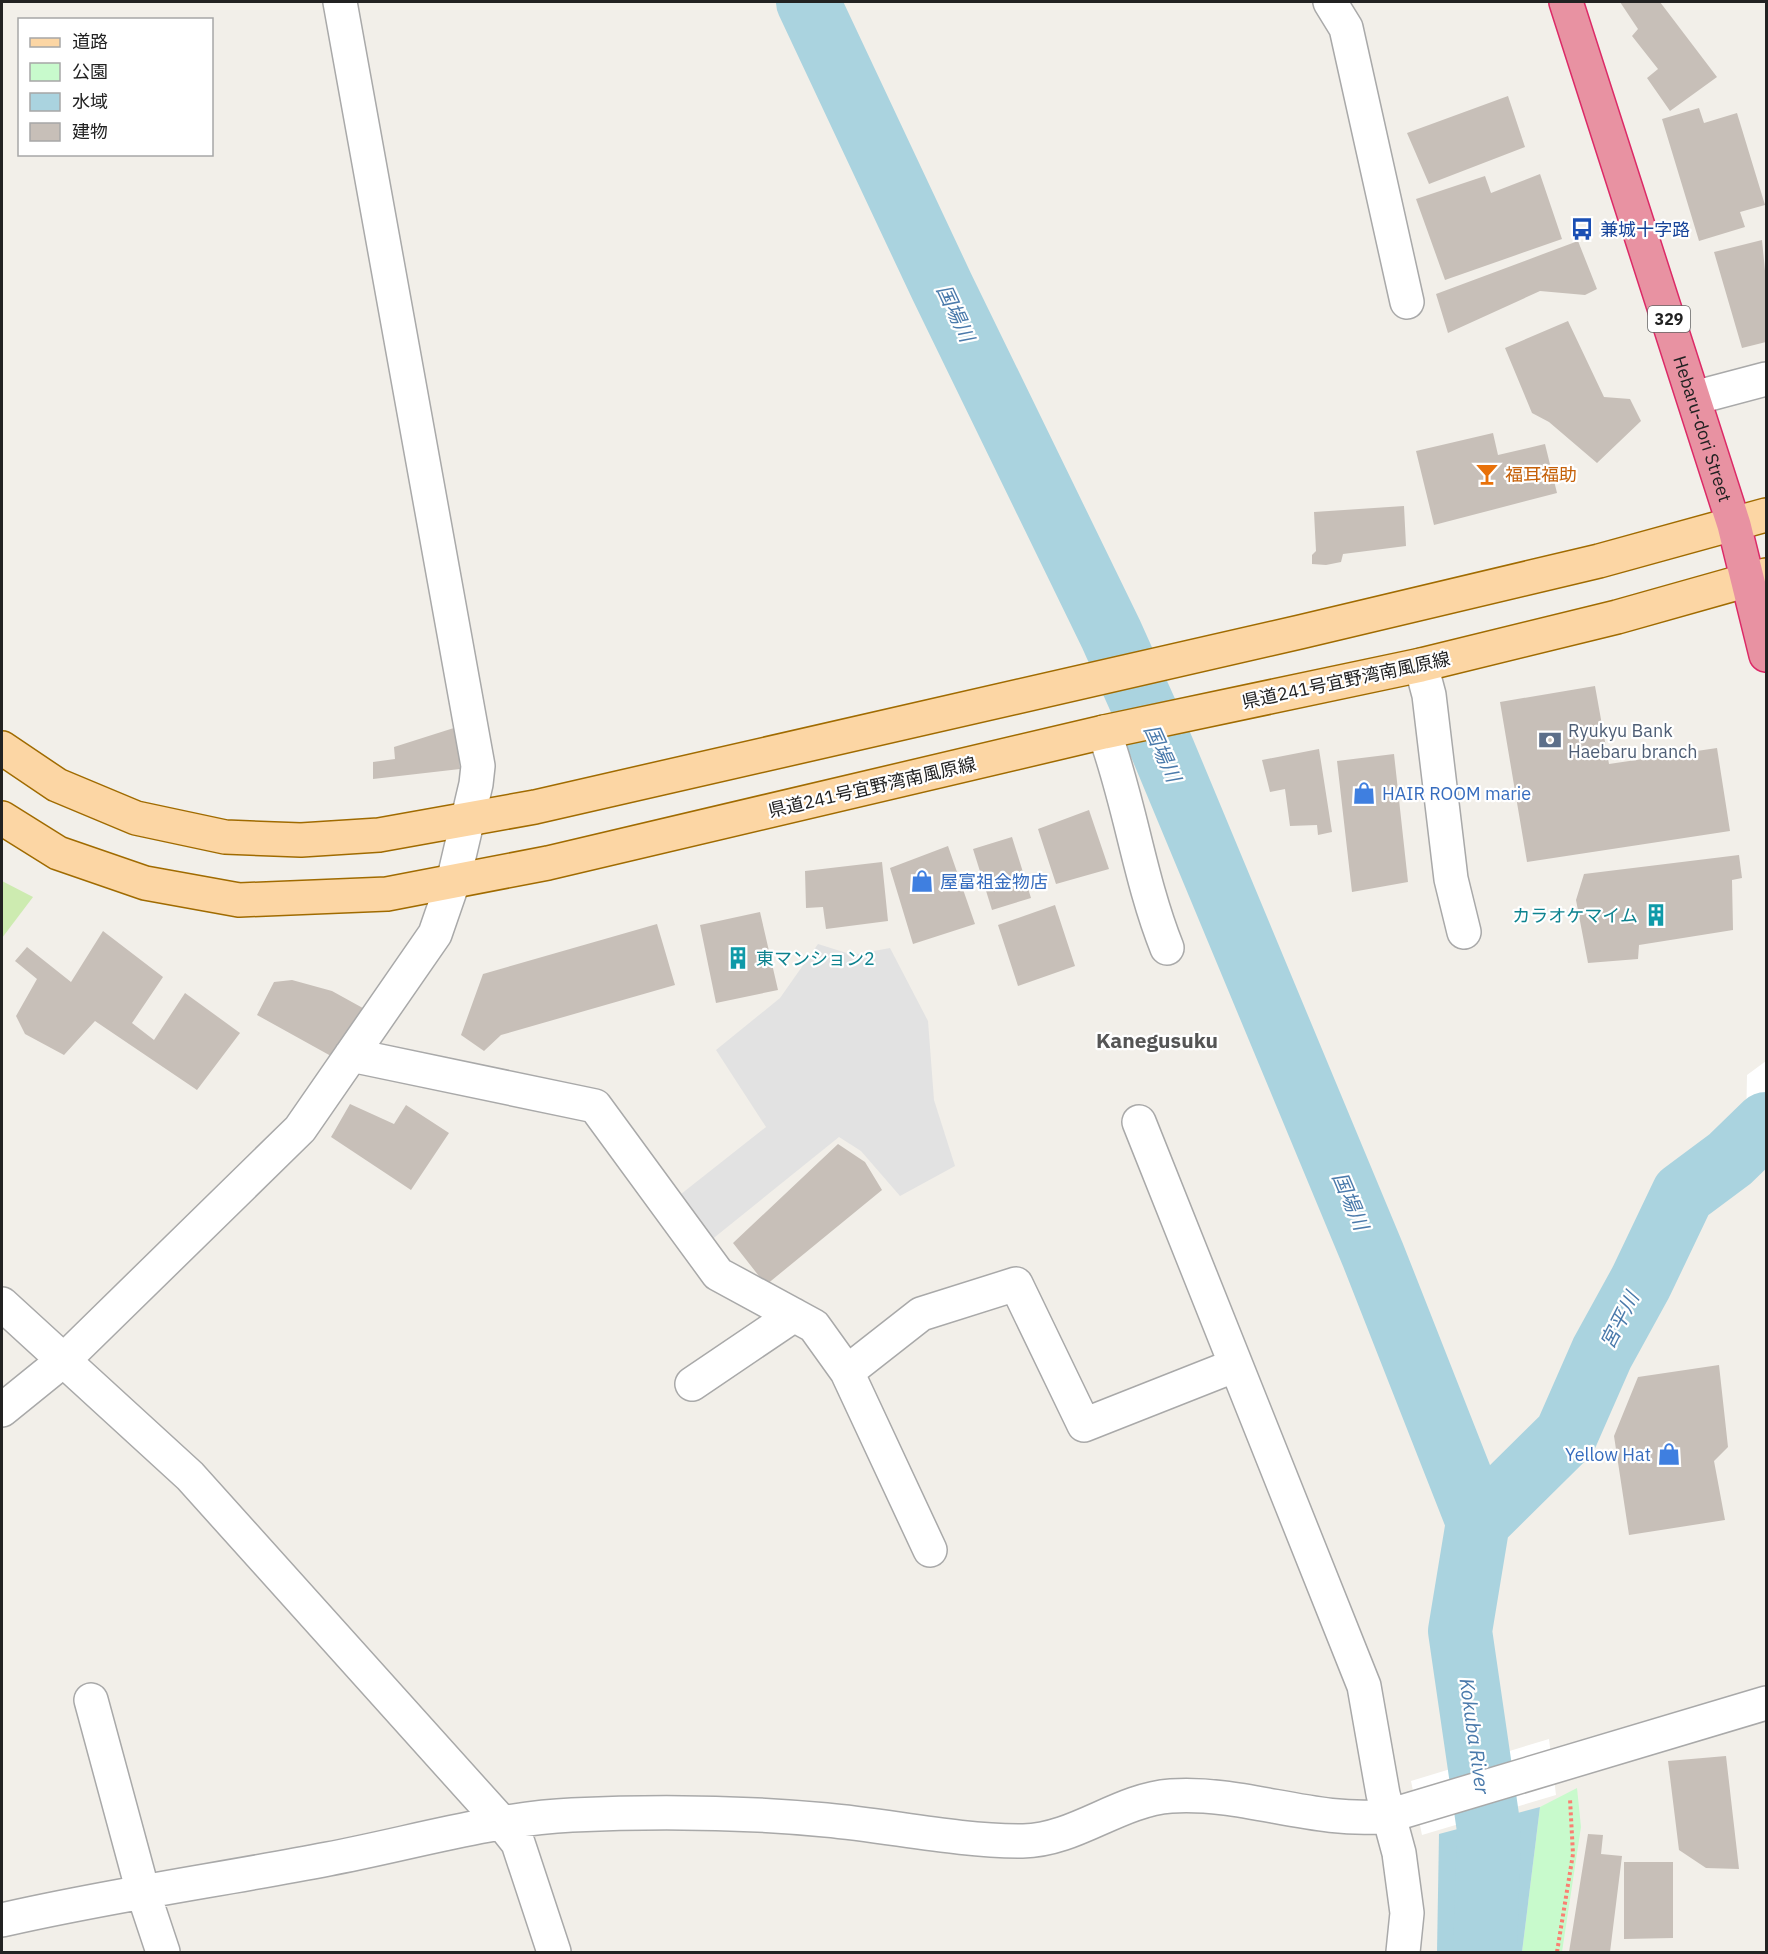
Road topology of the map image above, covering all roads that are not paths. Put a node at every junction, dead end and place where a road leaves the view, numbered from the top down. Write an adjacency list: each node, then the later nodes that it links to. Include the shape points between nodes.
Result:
1 (340, 2): 15 (street, via 478,766)
2 (1330, 2): 4 (street, via 1346,28)
3 (1566, 2): 6 (highway, Hebaru-dori Street / 329)
4 (1407, 302)
5 (1767, 379): 6 (street)
6 (1694, 398): 8 (highway, Hebaru-dori Street / 329)
7 (1767, 515): 8 (main road)
8 (1734, 525): 9 (highway, Hebaru-dori Street / 329); 15 (main road, via 1198,656)
9 (1757, 578): 10 (highway, Hebaru-dori Street / 329); 11 (main road, 県道241号宜野湾南風原線)
10 (1767, 655)
11 (1421, 665): 12 (main road, 県道241号宜野湾南風原線); 17 (street, via 1451,879)
12 (1111, 731): 16 (main road, 県道241号宜野湾南風原線); 18 (street, via 1157,923)
13 (2, 748): 15 (main road, via 57,785 136,818 225,837 301,840 379,836)
14 (2, 818): 16 (main road, 県道241号宜野湾南風原線, via 58,853 145,883 239,900 387,894)
15 (466, 821): 16 (street)
16 (453, 882): 19 (street, via 435,934)
17 (1464, 932)
18 (1167, 948)
19 (351, 1055): 22 (street, via 595,1106 718,1274); 23 (street, via 300,1130)
20 (1139, 1122): 24 (street)
21 (2, 1304): 23 (street)
22 (794, 1314): 25 (street, via 814,1326); 26 (street)
23 (65, 1359): 27 (street); 32 (street, via 190,1476)
24 (1236, 1365): 25 (street, via 1084,1425 1017,1284 921,1314); 31 (street, via 1364,1686)
25 (847, 1372): 28 (street)
26 (692, 1384)
27 (2, 1410)
28 (930, 1550)
29 (91, 1700): 33 (street)
30 (1767, 1703): 31 (street)
31 (1402, 1812): 32 (street, via 1362,1819 1201,1795 1166,1797 1131,1805 1060,1834 1026,1841 779,1816 571,1815); 37 (street, via 1399,1853 1407,1913)
32 (503, 1824): 33 (street); 36 (street, via 518,1843)
33 (143, 1892): 34 (street, via 97,1898); 35 (street)
34 (2, 1920)
35 (163, 1953)
36 (554, 1953)
37 (1403, 1953)

